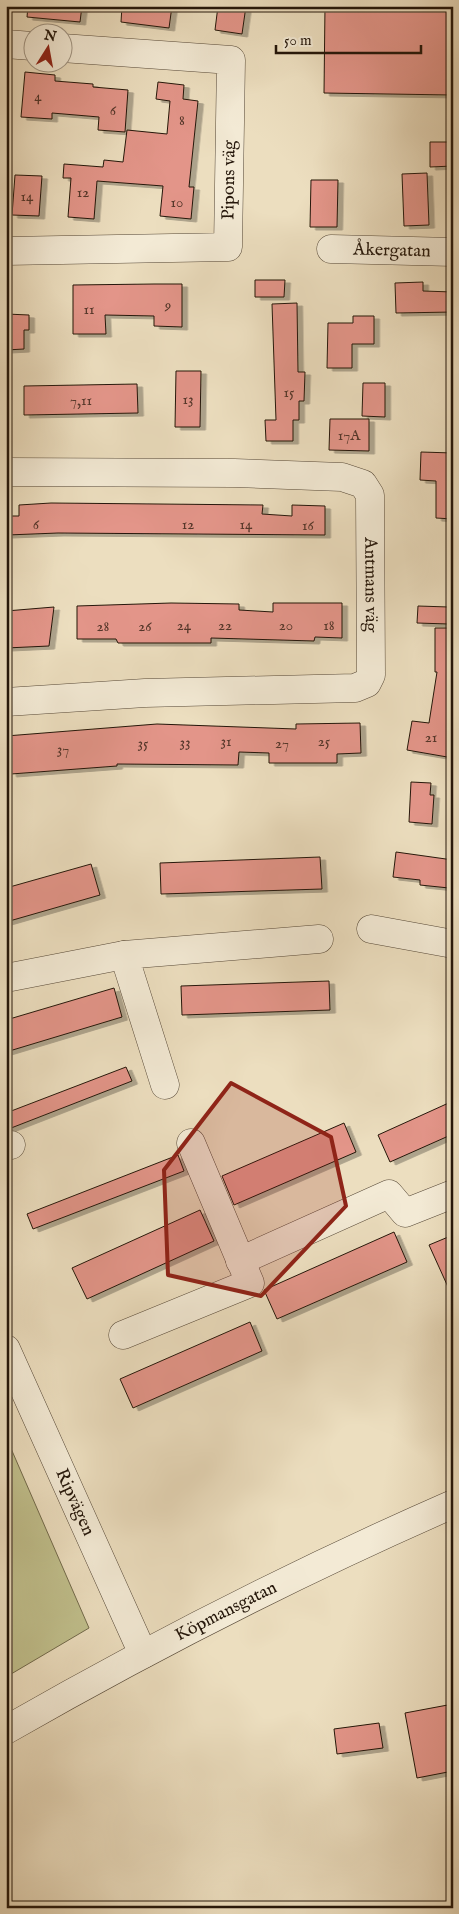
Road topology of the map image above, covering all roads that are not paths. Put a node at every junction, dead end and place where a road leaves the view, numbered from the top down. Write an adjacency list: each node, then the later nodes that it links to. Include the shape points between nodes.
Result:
1 (6, 44): 2 (street)
2 (22, 45)
3 (72, 49): 5 (street, Pipons väg, via 231,60 228,248)
4 (331, 249): 6 (street, Åkergatan)
5 (6, 251)
6 (453, 252)
7 (6, 472): 8 (street, Antmans väg, via 234,473 342,478 363,484 370,495 371,675 367,683 355,688)
8 (6, 702)
9 (371, 928): 11 (street)
10 (319, 939): 12 (street)
11 (453, 944)
12 (124, 956): 13 (street); 14 (street)
13 (6, 978)
14 (165, 1085)
15 (191, 1143): 17 (street)
16 (453, 1194): 17 (street, via 405,1213 388,1194)
17 (240, 1260): 18 (street, via 250,1284)
18 (123, 1335)
19 (6, 1349): 21 (street, Ripvägen)
20 (453, 1504): 21 (street, Köpmansgatan, via 300,1574)
21 (142, 1654): 22 (street, Köpmansgatan)
22 (6, 1730)

